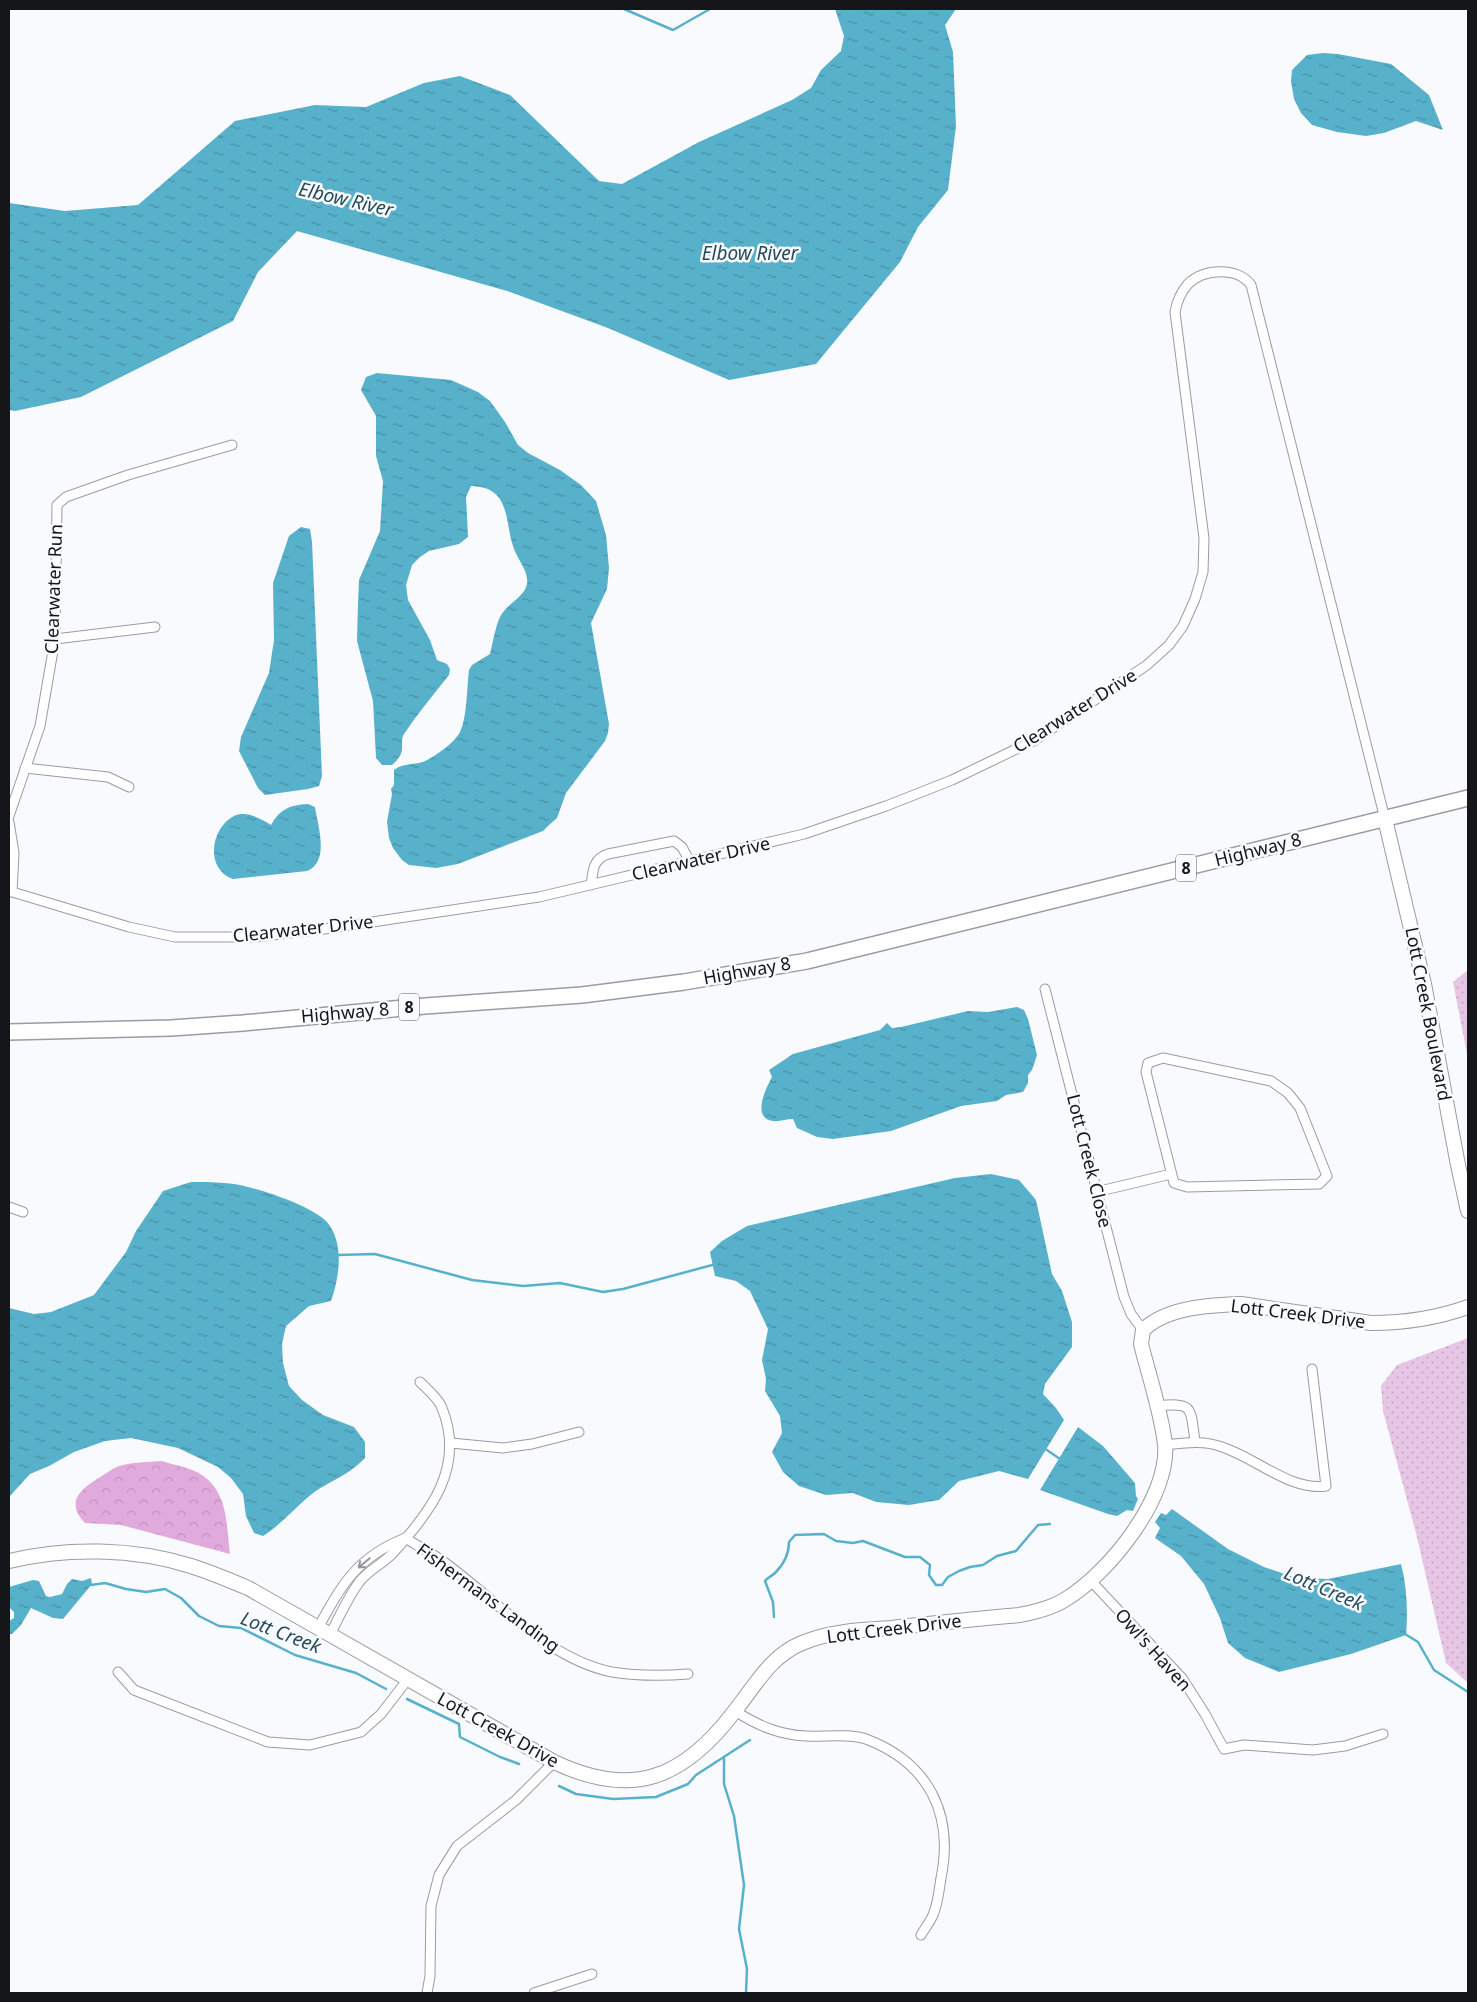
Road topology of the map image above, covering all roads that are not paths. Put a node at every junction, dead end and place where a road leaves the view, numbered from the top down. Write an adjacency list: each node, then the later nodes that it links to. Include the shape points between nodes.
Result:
1 (232, 444): 3 (street, Clearwater Run, via 128,475 66,497 56,505)
2 (155, 627): 3 (street)
3 (55, 639): 4 (street, Clearwater Run, via 40,726)
4 (25, 768): 5 (street, via 108,777); 7 (street, Clearwater Run)
5 (129, 787)
6 (1468, 798): 8 (main road, Highway 8 / 8)
7 (9, 816)
8 (1385, 819): 10 (street, Clearwater Drive, via 1255,297 1247,279 1230,271 1201,276 1190,283 1178,298 1175,312 1204,538 1203,572 1195,599 1169,645 1127,680 1035,740 952,780 804,834); 14 (main road, Highway 8 / 8, via 807,961 693,981 582,995 243,1023); 18 (street, Lott Creek Boulevard, via 1424,984)
9 (9, 822): 12 (street, via 14,853)
10 (690, 862): 11 (street, Clearwater Drive); 11 (street, via 674,841 618,852 595,862)
11 (591, 885): 12 (street, Clearwater Drive, via 539,897 352,926 255,937 214,938 175,936 129,927)
12 (10, 891)
13 (1045, 988): 16 (street, Lott Creek Close)
14 (9, 1032)
15 (1171, 1174): 15 (street, via 1146,1072 1148,1063 1163,1058 1271,1081 1288,1093 1300,1108 1326,1176 1320,1184 1187,1187 1174,1183); 16 (street)
16 (1096, 1192): 21 (street, Lott Creek Close, via 1128,1308)
17 (9, 1207): 19 (street)
18 (1468, 1211)
19 (23, 1212)
20 (1468, 1307): 21 (street, Lott Creek Drive, via 1410,1322 1371,1323 1241,1304 1220,1304 1153,1320)
21 (1142, 1330): 24 (street, Lott Creek Drive, via 1141,1344)
22 (1312, 1369): 26 (street, via 1326,1486 1313,1488 1233,1451)
23 (420, 1382): 27 (street, via 442,1406)
24 (1157, 1406): 26 (street, via 1186,1406); 28 (street, Lott Creek Drive)
25 (579, 1432): 27 (street, via 503,1448)
26 (1195, 1441): 28 (street)
27 (451, 1443): 29 (street, via 447,1473 432,1504)
28 (1165, 1445): 31 (street, Lott Creek Drive, via 1159,1484 1147,1510 1130,1537)
29 (405, 1538): 32 (street, via 390,1556 361,1580); 32 (street, one-way to 32, via 385,1546 354,1571 341,1586); 34 (street, Fishermans Landing, via 443,1561 536,1636 573,1658 611,1672 658,1676)
30 (9, 1562): 32 (street, Lott Creek Drive, via 79,1552 162,1559 189,1565 248,1588)
31 (1091, 1581): 36 (street, Lott Creek Drive, via 1066,1600 1044,1610 832,1633 801,1643 776,1659 757,1679); 37 (street, Owl's Haven, via 1182,1678 1224,1749 1244,1745 1313,1750 1345,1746)
32 (324, 1631): 35 (street, Lott Creek Drive)
33 (118, 1672): 35 (street, via 134,1690 250,1736 268,1742 310,1745 361,1732 381,1714)
34 (688, 1674)
35 (408, 1679): 38 (street, Lott Creek Drive)
36 (735, 1711): 38 (street, Lott Creek Drive, via 702,1748 665,1772 622,1781 577,1773); 39 (street, via 758,1725 789,1734 865,1738 893,1751 923,1778 940,1812 946,1842 934,1914)
37 (1383, 1734)
38 (554, 1762): 41 (street, via 516,1800 458,1846 439,1875 432,1906)
39 (921, 1934)
40 (592, 1974): 42 (street)
41 (427, 1993)
42 (534, 1993)

